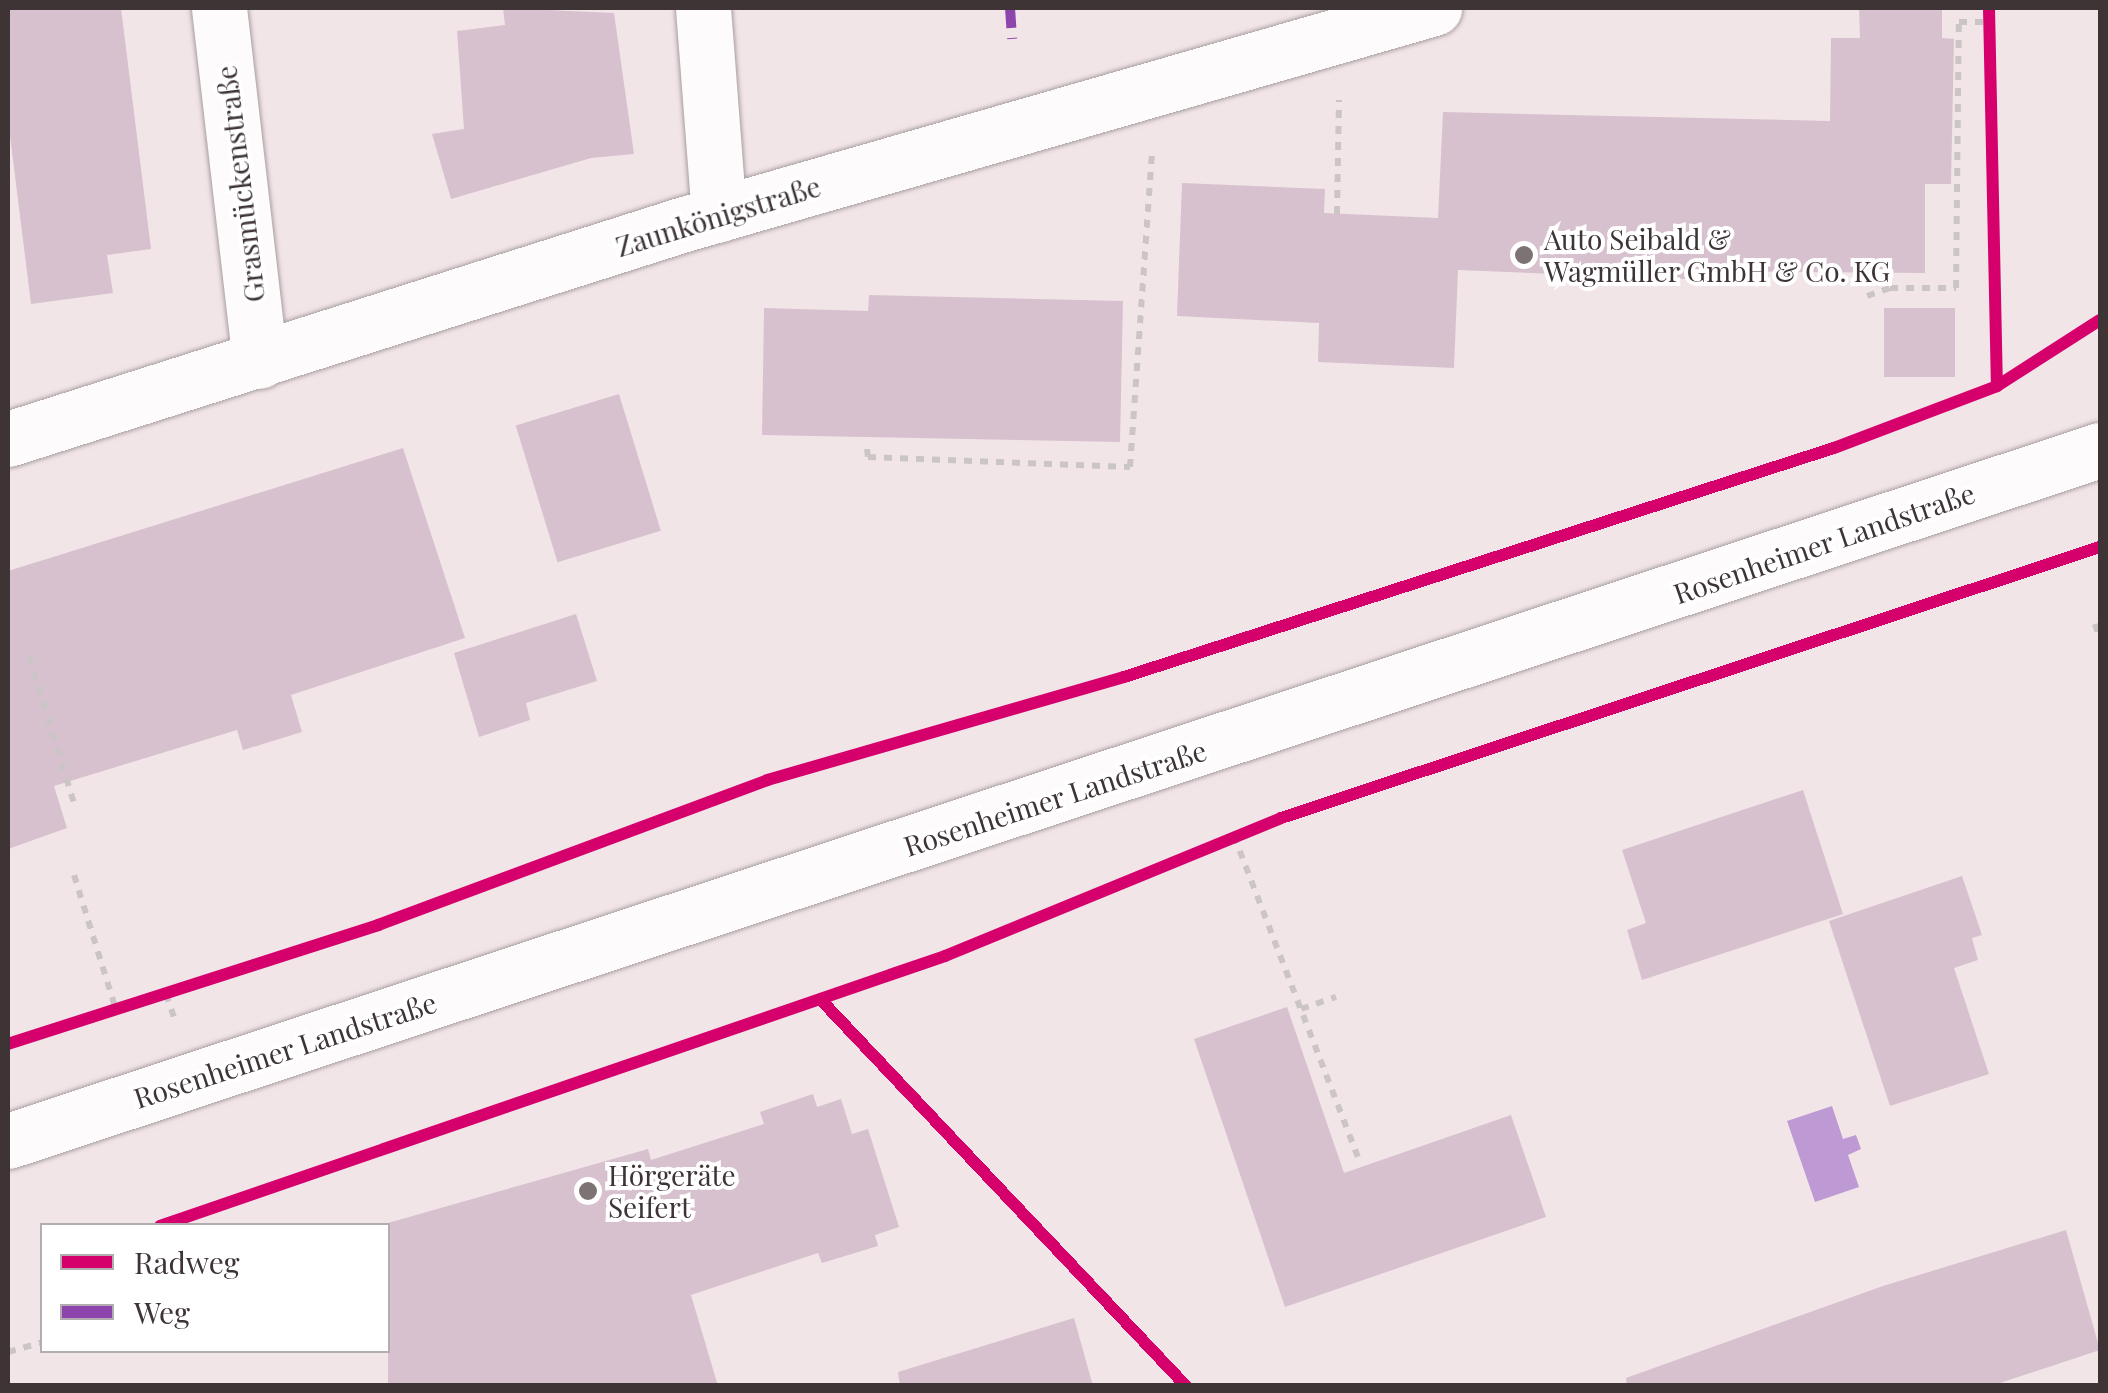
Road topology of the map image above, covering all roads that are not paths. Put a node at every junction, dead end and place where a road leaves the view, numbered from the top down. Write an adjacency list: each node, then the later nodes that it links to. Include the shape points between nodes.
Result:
1 (219, 8): 5 (main road, Grasmückenstraße)
2 (703, 8): 4 (main road)
3 (1434, 8): 4 (main road, Zaunkönigstraße)
4 (719, 214): 5 (main road, Zaunkönigstraße)
5 (260, 361): 6 (main road, Zaunkönigstraße)
6 (8, 439)
7 (2100, 450): 8 (main road, Rosenheimer Landstraße)
8 (8, 1141)

